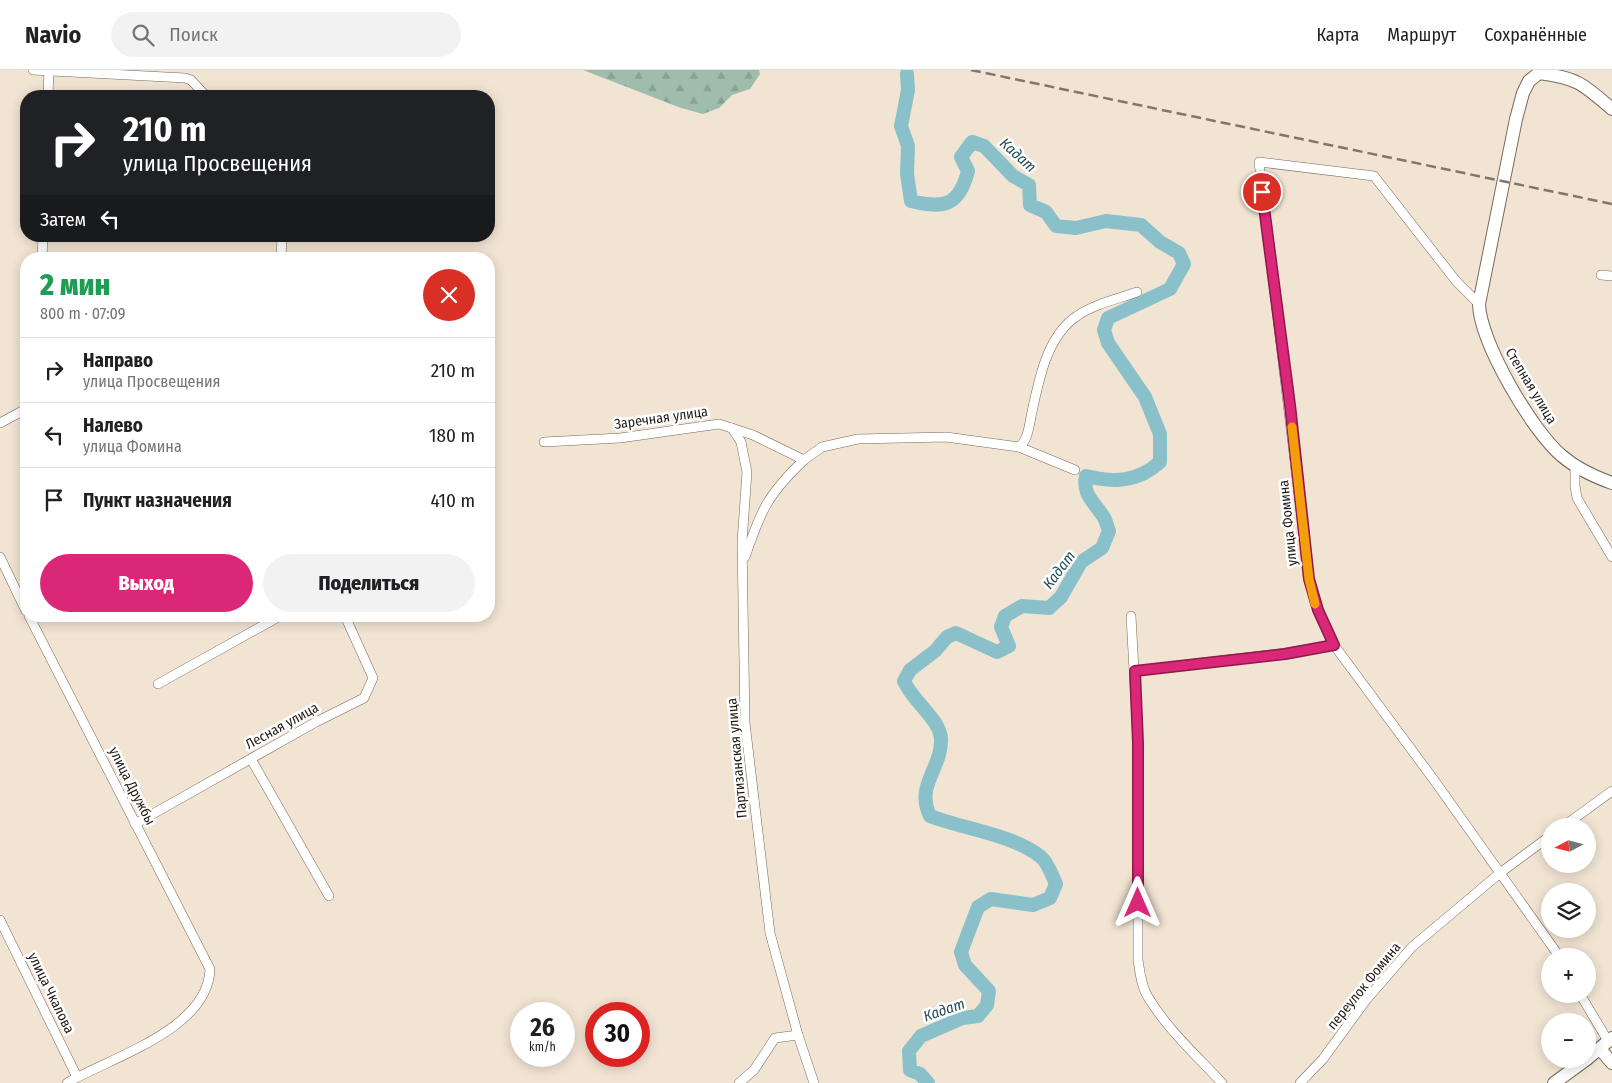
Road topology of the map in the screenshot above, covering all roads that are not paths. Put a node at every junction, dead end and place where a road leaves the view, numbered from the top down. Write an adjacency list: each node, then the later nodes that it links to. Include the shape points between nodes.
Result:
1 (33, 70): 2 (street)
2 (49, 70): 3 (street); 4 (street, via 185,78)
3 (48, 90)
4 (200, 90)
5 (1612, 109): 9 (street, Степная улица, via 1582,84 1566,76 1538,72 1529,81 1516,119)
6 (1601, 275): 7 (street)
7 (1612, 276)
8 (1138, 292): 14 (street, via 1091,308 1077,315 1063,329 1049,352 1026,438)
9 (1479, 304): 16 (street, Степная улица, via 1482,329 1538,430 1561,456); 27 (street, улица Фомина, via 1456,281 1374,176 1259,162 1309,579 1318,610)
10 (20, 412): 11 (street)
11 (0, 423)
12 (732, 428): 13 (street, Заречная улица, via 710,424 620,438); 15 (street, Заречная улица, via 754,434); 21 (street, Партизанская улица, via 741,442 747,472 742,534)
13 (544, 442)
14 (1019, 447): 15 (street, via 946,437 858,439 827,445); 17 (street)
15 (804, 460): 21 (street, via 770,496 757,520)
16 (1575, 466): 18 (street, Степная улица); 20 (street, via 1577,498)
17 (1075, 470)
18 (1612, 483)
19 (0, 557): 22 (street)
20 (1612, 557)
21 (744, 562): 40 (street, Партизанская улица, via 745,723 770,933)
22 (20, 599)
23 (1131, 616): 28 (street)
24 (32, 622): 33 (street, улица Дружбы)
25 (269, 622): 29 (street)
26 (347, 622): 30 (street, Лесная улица, via 373,678 364,698)
27 (1334, 645): 28 (street, via 1285,654); 35 (street, улица Фомина)
28 (1135, 671): 49 (street, via 1138,960 1141,980 1159,1013)
29 (158, 684)
30 (251, 759): 33 (street, Лесная улица); 36 (street)
31 (1612, 791): 32 (street)
32 (1575, 818)
33 (135, 824): 45 (street, улица Дружбы, via 210,969 210,982 185,1017 145,1046)
34 (1541, 843): 35 (street, переулок Фомина)
35 (1500, 873): 38 (street, улица Фомина); 50 (street, переулок Фомина, via 1412,947)
36 (329, 896)
37 (0, 920): 45 (street, улица Чкалова)
38 (1552, 948)
39 (1585, 1003): 41 (street)
40 (798, 1035): 47 (street, via 775,1038 754,1070); 48 (street, Партизанская улица)
41 (1607, 1043): 42 (street); 43 (street)
42 (1596, 1051)
43 (1612, 1063)
44 (1574, 1068): 51 (street)
45 (77, 1077): 46 (street)
46 (67, 1083)
47 (739, 1083)
48 (814, 1083)
49 (1222, 1083)
50 (1300, 1083)
51 (1554, 1083)

